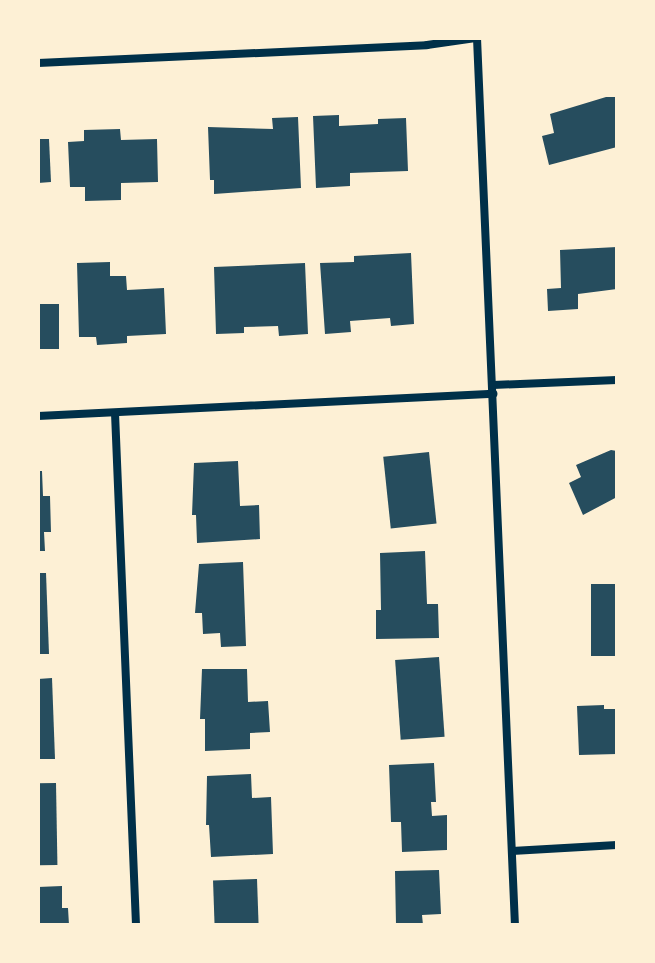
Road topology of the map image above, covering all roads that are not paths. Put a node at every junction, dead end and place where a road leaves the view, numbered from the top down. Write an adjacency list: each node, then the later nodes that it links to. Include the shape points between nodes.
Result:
1 (476, 38): 2 (street, via 427,45); 4 (street)
2 (38, 63)
3 (617, 380): 4 (street)
4 (493, 390): 5 (street); 8 (street)
5 (115, 413): 6 (street); 9 (street)
6 (38, 416)
7 (617, 845): 8 (street)
8 (512, 851): 10 (street)
9 (136, 925)
10 (515, 925)

